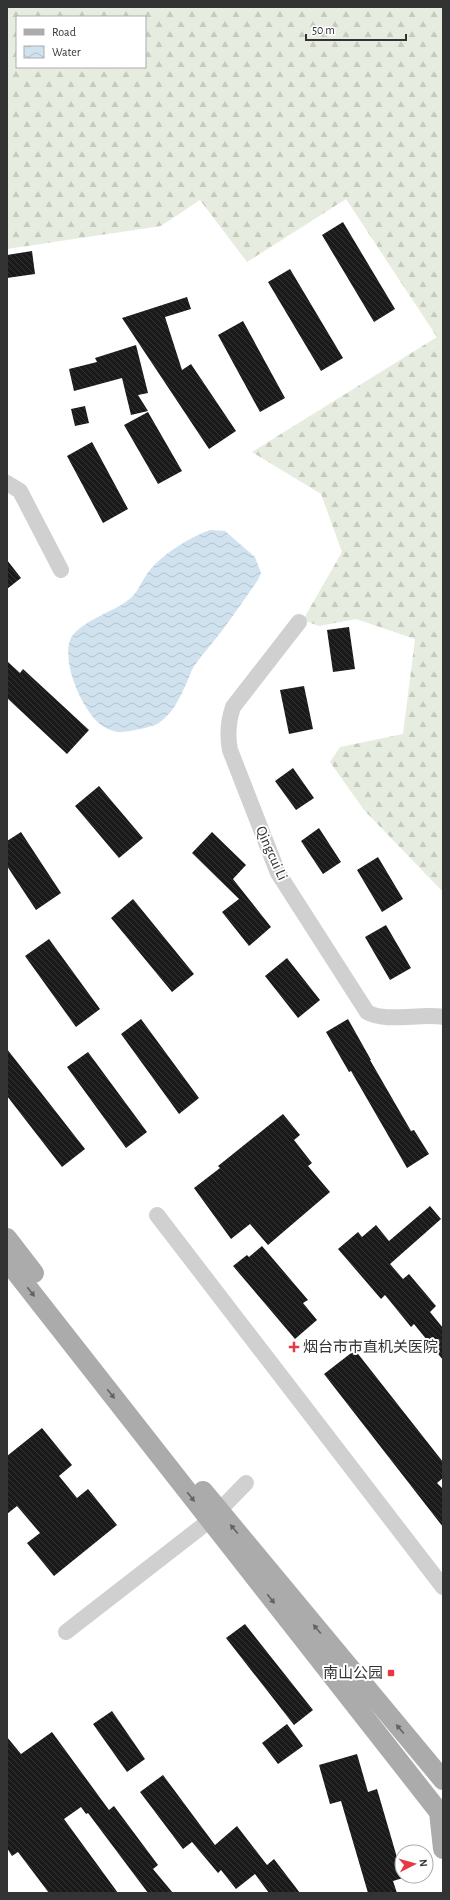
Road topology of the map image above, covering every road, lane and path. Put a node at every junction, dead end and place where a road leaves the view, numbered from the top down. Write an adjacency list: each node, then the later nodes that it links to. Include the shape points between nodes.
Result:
1 (7, 483): 2 (street, via 20,491)
2 (61, 570)
3 (299, 622): 4 (street, Qingcui Li, via 232,707 228,721 230,750 278,873 367,1012 381,1016)
4 (443, 1016)
5 (156, 1215): 10 (street)
6 (7, 1238): 9 (main road)
7 (7, 1261): 9 (main road, one-way to 9)
8 (246, 1483): 9 (street)
9 (214, 1516): 11 (street); 12 (main road, one-way to 9); 15 (main road, one-way to 15)
10 (443, 1587)
11 (66, 1632)
12 (413, 1744): 13 (main road); 14 (main road)
13 (443, 1756)
14 (443, 1780)
15 (441, 1813): 16 (main road)
16 (443, 1849)

